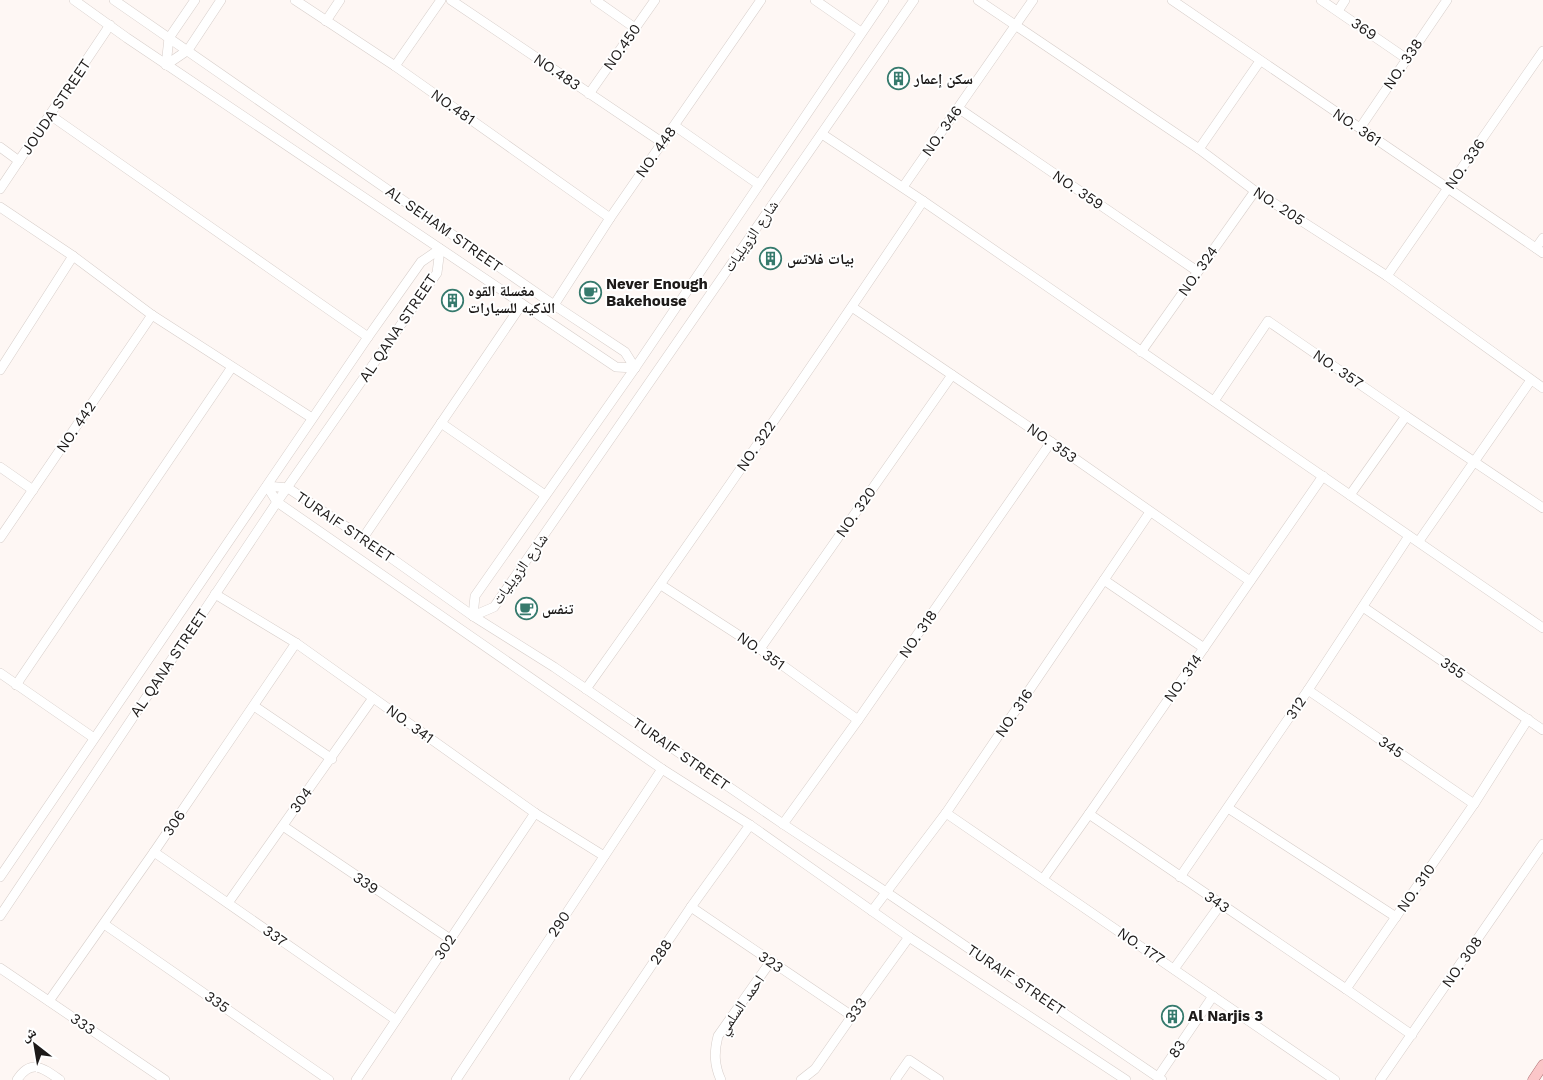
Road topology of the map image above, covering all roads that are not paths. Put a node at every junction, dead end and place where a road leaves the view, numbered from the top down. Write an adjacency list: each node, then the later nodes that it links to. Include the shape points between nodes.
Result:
1 (74, 0): 24 (street, AL SEHAM STREET)
2 (114, 0): 27 (street, AL SEHAM STREET)
3 (195, 0): 27 (street)
4 (220, 0): 28 (street)
5 (294, 0): 22 (street, NO.481)
6 (340, 0): 22 (street)
7 (441, 0): 33 (street)
8 (451, 0): 34 (street, NO.483)
9 (595, 0): 25 (street)
10 (656, 0): 25 (street, NO.450)
11 (761, 0): 37 (street, NO. 448)
12 (815, 0): 26 (street)
13 (884, 0): 26 (street, شارع الزويليات)
14 (914, 0): 39 (street, شارع الزويليات)
15 (978, 0): 23 (street, NO. 205)
16 (1033, 0): 23 (street, NO. 346)
17 (1172, 0): 31 (street, NO. 361)
18 (1321, 0): 21 (street, 369)
19 (1345, 0): 21 (street)
20 (1447, 0): 30 (street, NO. 338)
21 (1338, 11): 30 (street, 369)
22 (326, 21): 33 (street, NO.481)
23 (1015, 25): 35 (street, NO. 346); 42 (street, NO. 205)
24 (110, 26): 32 (street, AL SEHAM STREET); 36 (street, JOUDA STREET)
25 (635, 28): 34 (street, NO.450)
26 (861, 32): 44 (street, شارع الزويليات)
27 (169, 38): 28 (street, AL SEHAM STREET); 32 (street)
28 (188, 50): 32 (street); 59 (street, AL SEHAM STREET)
29 (1543, 51): 47 (street, NO. 336)
30 (1407, 59): 38 (street, NO. 338)
31 (1260, 61): 38 (street, NO. 361); 42 (street)
32 (166, 65): 53 (street, AL SEHAM STREET)
33 (395, 66): 51 (street, NO.481)
34 (589, 94): 40 (street, NO.483)
35 (958, 108): 45 (street, NO. 346); 56 (street, NO. 359)
36 (50, 115): 43 (street, JOUDA STREET); 62 (street)
37 (675, 126): 40 (street, NO. 448); 44 (street)
38 (1360, 128): 47 (street, NO. 361)
39 (822, 134): 45 (street); 95 (street, شارع الزويليات, via 494,607)
40 (663, 143): 51 (street, NO. 448)
41 (0, 147): 43 (street)
42 (1199, 149): 48 (street, NO. 205)
43 (19, 161): 46 (street, JOUDA STREET)
44 (758, 184): 65 (street, شارع الزويليات)
45 (903, 187): 49 (street)
46 (0, 189)
47 (1448, 189): 54 (street, NO. 361); 57 (street, NO. 336)
48 (1255, 191): 56 (street, NO. 324); 57 (street, NO. 205)
49 (923, 201): 60 (street, NO. 322); 63 (street)
50 (0, 207): 55 (street)
51 (610, 218): 59 (street, NO. 448)
52 (1543, 238): 54 (street)
53 (440, 249): 58 (street, AL SEHAM STREET); 62 (street, AL QANA STREET, via 421,262); 79 (street, AL QANA STREET, via 437,273)
54 (1540, 251)
55 (73, 256): 61 (street); 66 (street)
56 (1197, 271): 63 (street, NO. 324)
57 (1387, 276): 68 (street, NO. 205)
58 (522, 304): 65 (street, AL SEHAM STREET, via 616,367); 73 (street)
59 (554, 306): 65 (street, AL SEHAM STREET, via 625,352)
60 (852, 307): 67 (street, NO. 353); 92 (street, NO. 322)
61 (152, 315): 64 (street); 80 (street, NO. 442)
62 (368, 337): 72 (street, AL QANA STREET)
63 (1141, 352): 70 (street)
64 (232, 367): 72 (street); 101 (street)
65 (635, 368): 81 (street, شارع الزويليات)
66 (0, 370)
67 (952, 375): 74 (street, NO. 353); 99 (street, NO. 320)
68 (1531, 380): 69 (street, NO. 205); 75 (street)
69 (1543, 388)
70 (1214, 401): 71 (street, NO. 357, via 1268,322); 77 (street)
71 (1406, 416): 75 (street); 82 (street)
72 (312, 418): 78 (street, AL QANA STREET)
73 (441, 423): 81 (street); 88 (street)
74 (1051, 442): 85 (street, NO. 353); 107 (street, NO. 318)
75 (1475, 461): 84 (street); 89 (street)
76 (0, 468): 80 (street)
77 (1323, 476): 82 (street); 91 (street, NO. 314)
78 (267, 486): 79 (street, TURAIF STREET); 83 (street, TURAIF STREET); 109 (street, AL QANA STREET)
79 (288, 488): 83 (street, AL QANA STREET); 88 (street, TURAIF STREET)
80 (33, 490): 87 (street, NO. 442)
81 (545, 495): 95 (street, شارع الزويليات, via 476,596)
82 (1350, 495): 86 (street)
83 (277, 502): 93 (street, AL QANA STREET); 111 (street, TURAIF STREET)
84 (1543, 508)
85 (1150, 512): 90 (street, NO. 316); 91 (street, NO. 353)
86 (1410, 536): 89 (street); 94 (street, 312)
87 (0, 538)
88 (362, 538): 95 (street, TURAIF STREET)
89 (1419, 542): 96 (street)
90 (1104, 580): 98 (street); 115 (street, NO. 316)
91 (1250, 581): 98 (street, NO. 314)
92 (661, 585): 99 (street, NO. 351); 102 (street, NO. 322)
93 (215, 594): 97 (street, NO. 341); 131 (street, AL QANA STREET)
94 (1363, 607): 103 (street, 312); 106 (street, 355)
95 (473, 616): 102 (street, TURAIF STREET)
96 (1543, 628)
97 (296, 643): 104 (street, NO. 341); 105 (street, 306)
98 (1204, 648): 116 (street, NO. 314)
99 (760, 649): 107 (street, NO. 351)
100 (0, 674): 101 (street)
101 (16, 685): 109 (street)
102 (586, 689): 117 (street, TURAIF STREET)
103 (1308, 690): 112 (street, 345); 113 (street, 312)
104 (373, 698): 110 (street, 304); 114 (street, NO. 341)
105 (254, 706): 110 (street); 121 (street, 306)
106 (1528, 719): 108 (street, 355); 112 (street, NO. 310)
107 (858, 720): 117 (street, NO. 318)
108 (1543, 730)
109 (94, 738): 123 (street, AL QANA STREET)
110 (332, 759): 119 (street, 304)
111 (662, 768): 118 (street, TURAIF STREET); 122 (street, 290)
112 (1474, 804): 132 (street, NO. 310)
113 (1228, 808): 124 (street, 312); 132 (street)
114 (535, 813): 122 (street, NO. 341); 135 (street, 302)
115 (946, 813): 125 (street, NO. 177); 126 (street, NO. 316)
116 (1089, 814): 124 (street, 343); 125 (street, NO. 314)
117 (783, 824): 126 (street, TURAIF STREET)
118 (750, 825): 129 (street, 288); 130 (street, TURAIF STREET)
119 (283, 826): 127 (street, 304); 135 (street, 339)
120 (1543, 844): 144 (street, NO. 308)
121 (154, 852): 127 (street, 337); 133 (street, 306)
122 (604, 856): 152 (street, 290)
123 (0, 876)
124 (1180, 877): 128 (street, 343)
125 (1043, 879): 138 (street, NO. 177)
126 (886, 892): 130 (street, NO. 316); 146 (street, TURAIF STREET)
127 (228, 903): 143 (street, 337)
128 (1220, 904): 138 (street); 139 (street, 343)
129 (691, 907): 136 (street, 323); 153 (street, 288)
130 (872, 911): 134 (street, TURAIF STREET)
131 (0, 916)
132 (1396, 917): 139 (street, NO. 310)
133 (104, 924): 141 (street, 306); 150 (street, 335)
134 (909, 937): 142 (street, 333); 158 (street, TURAIF STREET)
135 (450, 940): 143 (street, 302)
136 (771, 962): 142 (street, 323); 154 (street, احمد السلمي, via 718,1036 714,1051)
137 (0, 968): 141 (street, 333)
138 (1174, 969): 140 (street, NO. 177)
139 (1346, 989): 144 (street)
140 (1213, 996): 146 (street, 83); 159 (street, NO. 177)
141 (49, 1001): 149 (street, 333)
142 (852, 1016): 155 (street, 333, via 816,1070)
143 (396, 1020): 151 (street, 302)
144 (1412, 1035): 160 (street, NO. 308)
145 (1543, 1065): 161 (main road)
146 (1160, 1079)
147 (17, 1080): 148 (street, via 21,1073 35,1067)
148 (60, 1080)
149 (165, 1080)
150 (329, 1080)
151 (356, 1080)
152 (456, 1080)
153 (574, 1080)
154 (721, 1080)
155 (801, 1080)
156 (895, 1080): 157 (street, via 909,1060)
157 (939, 1080)
158 (1126, 1080)
159 (1335, 1080)
160 (1380, 1080)
161 (1533, 1080)

